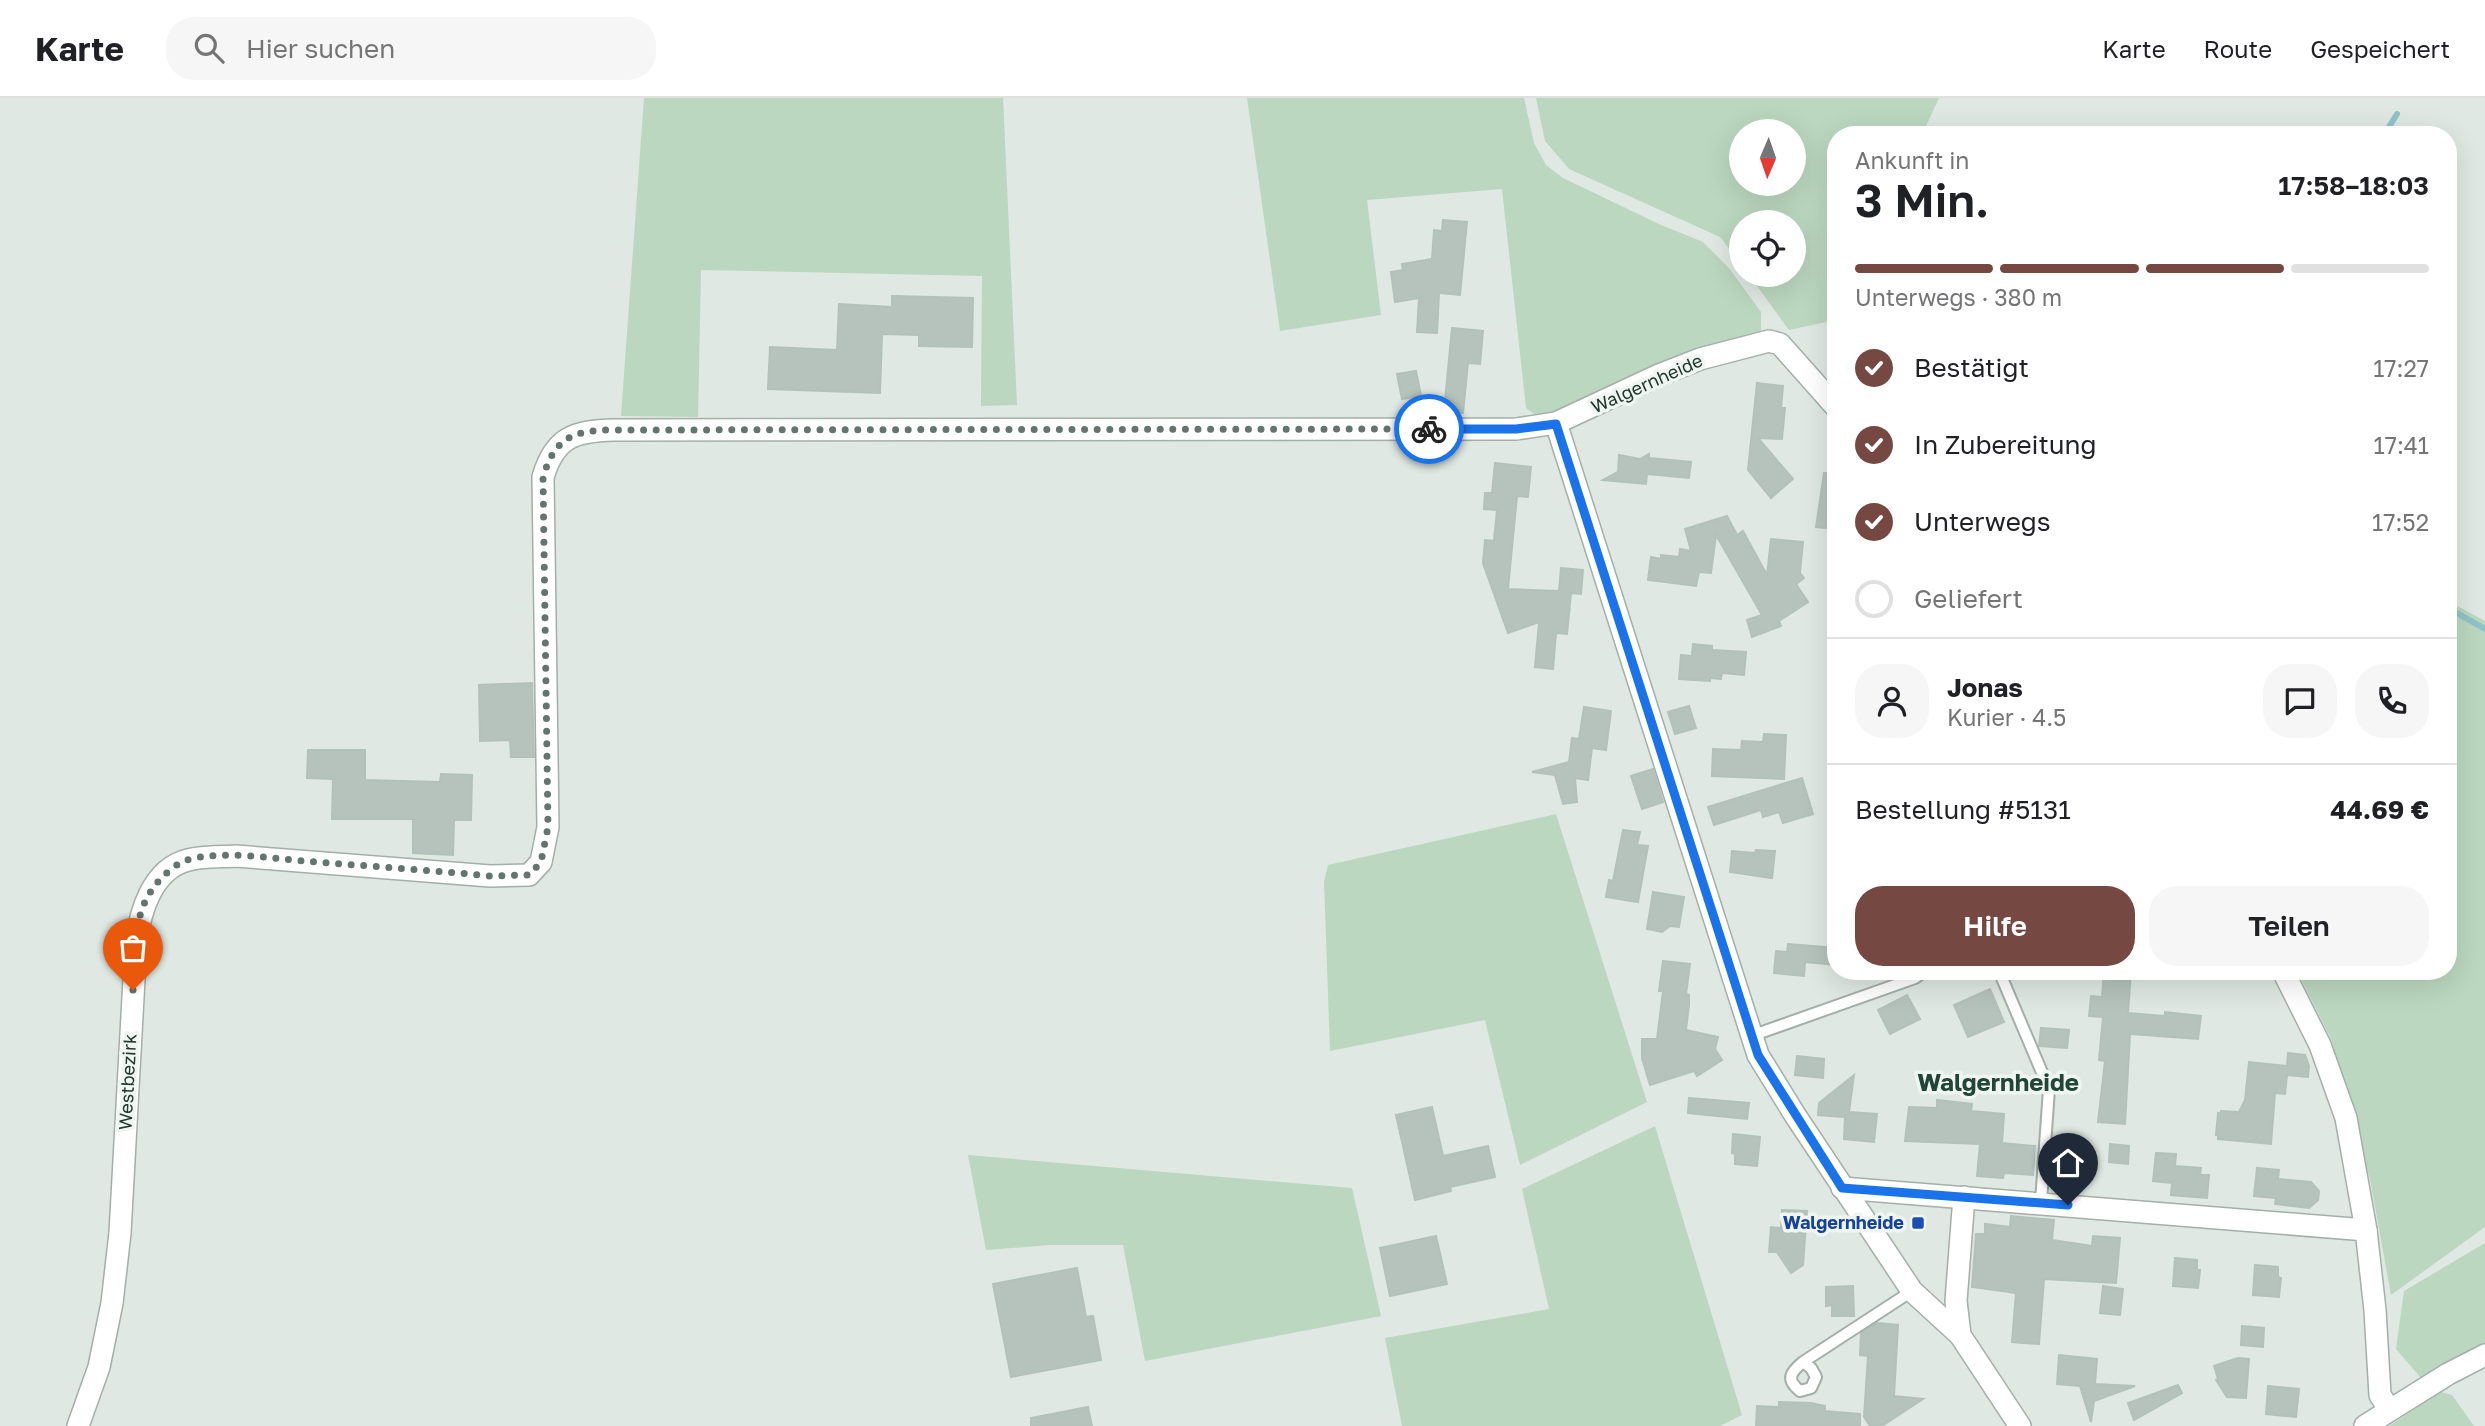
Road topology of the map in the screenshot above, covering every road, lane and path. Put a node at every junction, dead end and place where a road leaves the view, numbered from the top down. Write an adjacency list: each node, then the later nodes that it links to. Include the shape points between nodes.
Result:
1 (1827, 397): 2 (street, Walgernheide, via 1780,344 1769,341 1699,359)
2 (1556, 424): 3 (street, Walgernheide); 7 (street)
3 (1516, 429): 17 (street, Westbezirk, via 607,430 578,433 562,442 548,459 543,477 548,827 541,862 529,875 490,876 236,856 197,858 166,874 144,904 136,943 112,1303 99,1367)
4 (1909, 980): 7 (lane)
5 (2003, 980): 10 (lane, via 2049,1089)
6 (2288, 980): 11 (street, via 2320,1045 2346,1118)
7 (1751, 1036): 8 (street, via 1758,1055)
8 (1842, 1188): 9 (street); 12 (street)
9 (1964, 1197): 10 (street); 13 (street, via 1955,1301)
10 (2041, 1202): 11 (street)
11 (2366, 1230): 16 (street, via 2380,1395)
12 (1912, 1291): 13 (street); 15 (lane)
13 (1960, 1335): 18 (street)
14 (2485, 1355): 16 (street)
15 (1803, 1362)
16 (2389, 1409): 19 (street)
17 (78, 1426)
18 (2021, 1426)
19 (2365, 1426)

